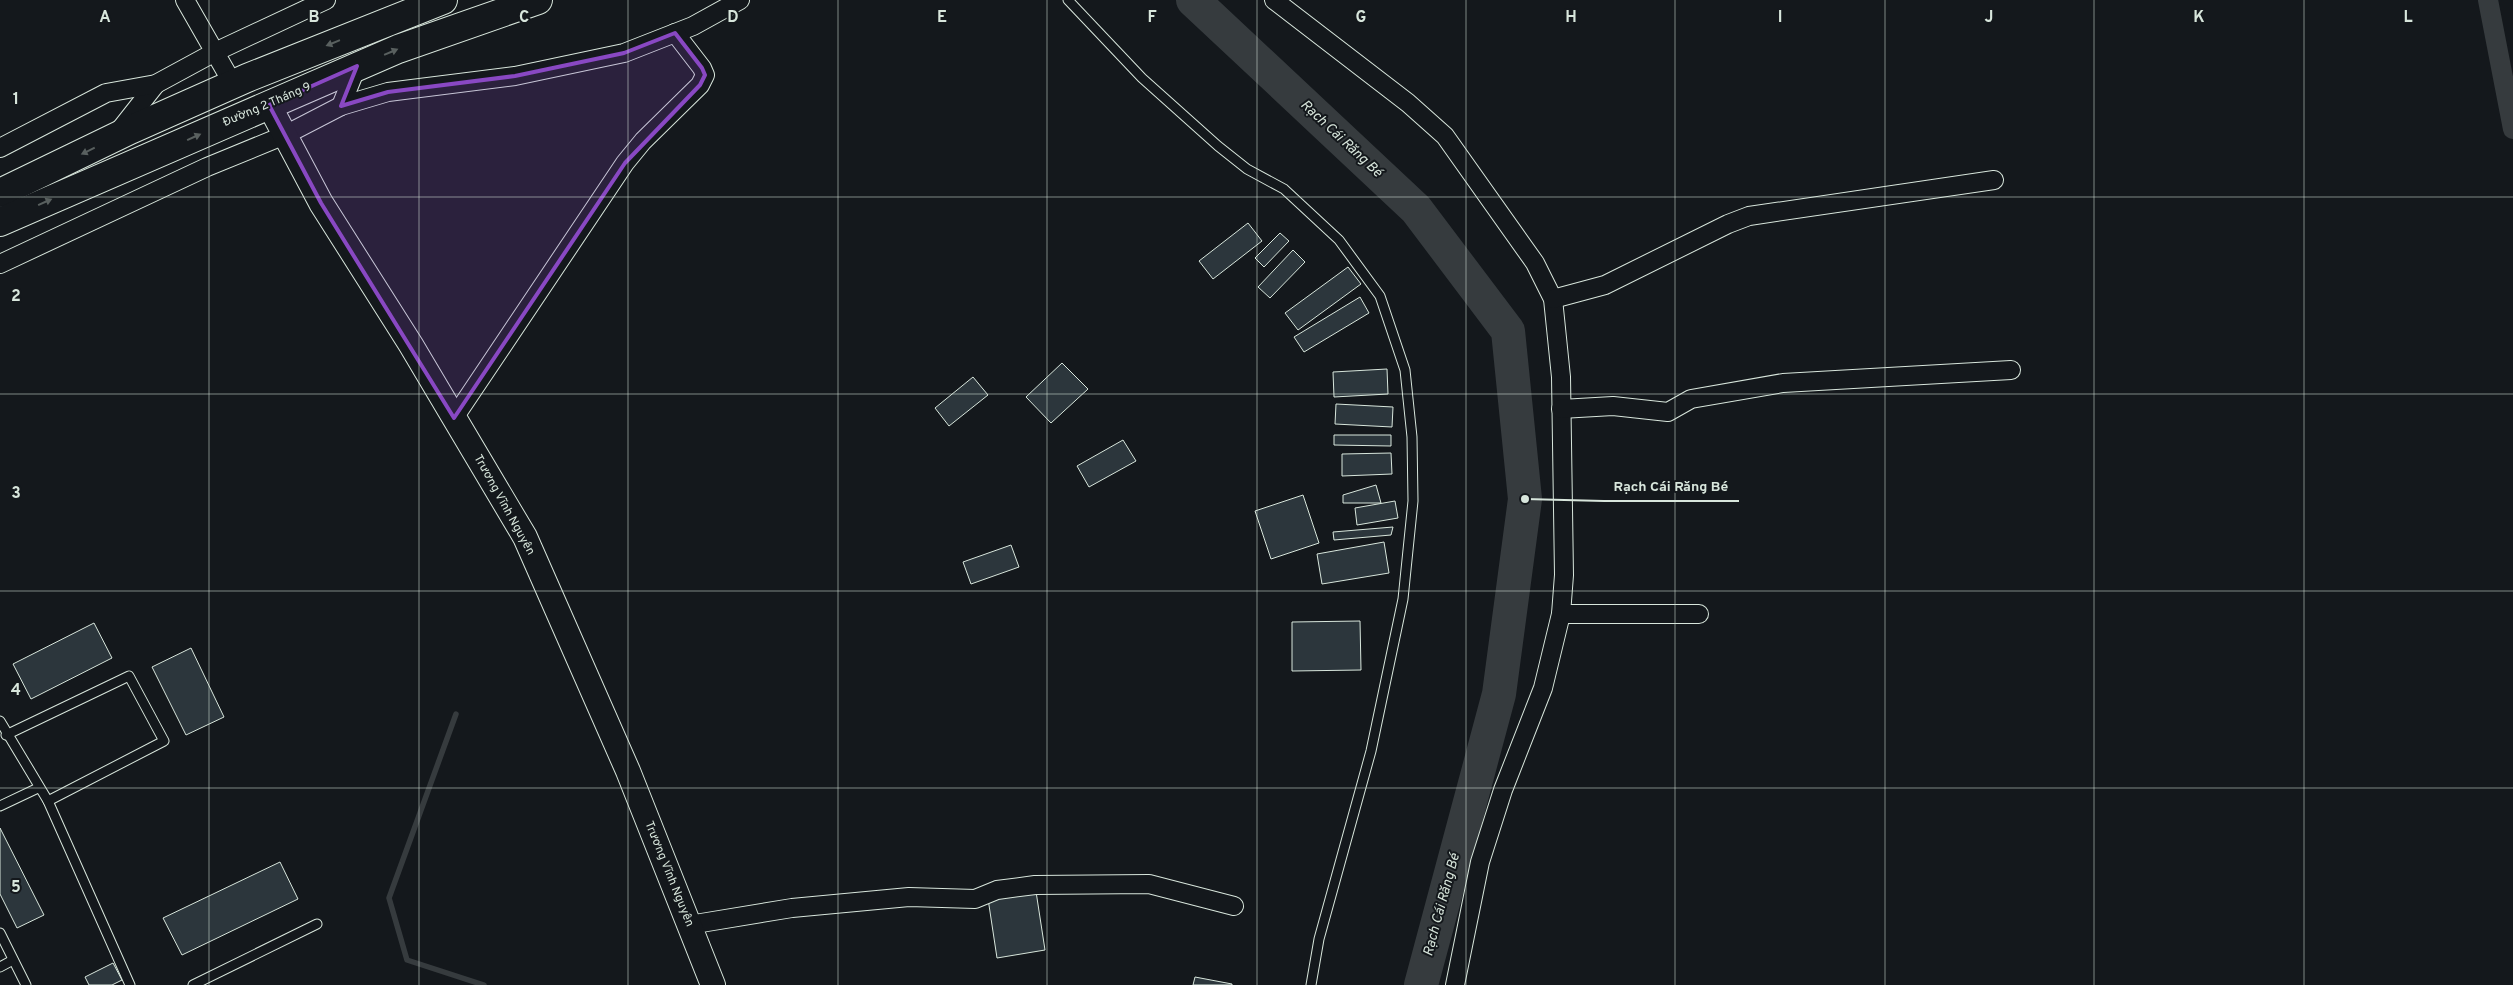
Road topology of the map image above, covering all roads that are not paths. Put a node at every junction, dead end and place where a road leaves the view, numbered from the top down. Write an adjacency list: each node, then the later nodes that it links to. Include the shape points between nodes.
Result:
1 (185, 0): 9 (street)
2 (326, 0): 9 (street)
3 (443, 0): 12 (highway, one-way to 12)
4 (538, 0): 10 (highway, Đường 2 Tháng 9, one-way to 4, via 398,48)
5 (740, 0): 8 (street)
6 (1068, 0): 43 (lane, via 1142,78 1218,146 1247,170 1284,189 1339,240 1380,296 1405,370 1412,437 1413,501 1403,599 1371,751 1319,939)
7 (1274, 0): 22 (street, via 1408,103 1445,136 1535,263)
8 (675, 33): 14 (street, via 624,53 515,76 388,92); 25 (street, via 702,68 705,75 700,85 625,163)
9 (215, 52): 11 (street); 12 (street)
10 (357, 66): 13 (highway, Đường 2 Tháng 9); 14 (street)
11 (156, 84): 16 (street); 17 (street, via 106,94)
12 (233, 84): 16 (highway)
13 (269, 104): 15 (street, Trương Vĩnh Nguyên); 20 (highway, Đường 2 Tháng 9, one-way to 13)
14 (341, 106): 15 (street)
15 (285, 135): 21 (street, via 207,167); 25 (street, Trương Vĩnh Nguyên, via 321,203)
16 (114, 138): 19 (highway, one-way to 19)
17 (0, 148)
18 (1994, 180): 22 (street, via 1749,216 1605,285)
19 (0, 193)
20 (0, 222)
21 (0, 264)
22 (1553, 299): 24 (street)
23 (2011, 370): 24 (street, via 1783,382 1691,399 1668,412 1613,406)
24 (1561, 409): 26 (street, via 1564,575)
25 (454, 418): 35 (street, Trương Vĩnh Nguyên, via 525,537 628,771)
26 (1561, 614): 27 (street); 44 (street, via 1543,688 1503,790 1480,862)
27 (1699, 614)
28 (0, 721): 29 (lane)
29 (6, 735): 30 (lane); 31 (lane, via 130,676 164,741)
30 (38, 788): 31 (lane); 32 (lane)
31 (48, 801): 40 (lane)
32 (0, 806)
33 (1234, 906): 35 (street, via 1149,884 1034,885 997,890 975,898 909,897 792,908)
34 (318, 924): 41 (lane)
35 (689, 926): 42 (street, Trương Vĩnh Nguyên)
36 (0, 932): 37 (lane)
37 (13, 960): 38 (lane); 39 (lane)
38 (0, 967)
39 (26, 985)
40 (130, 985)
41 (193, 985)
42 (713, 985)
43 (1311, 985)
44 (1455, 985)

